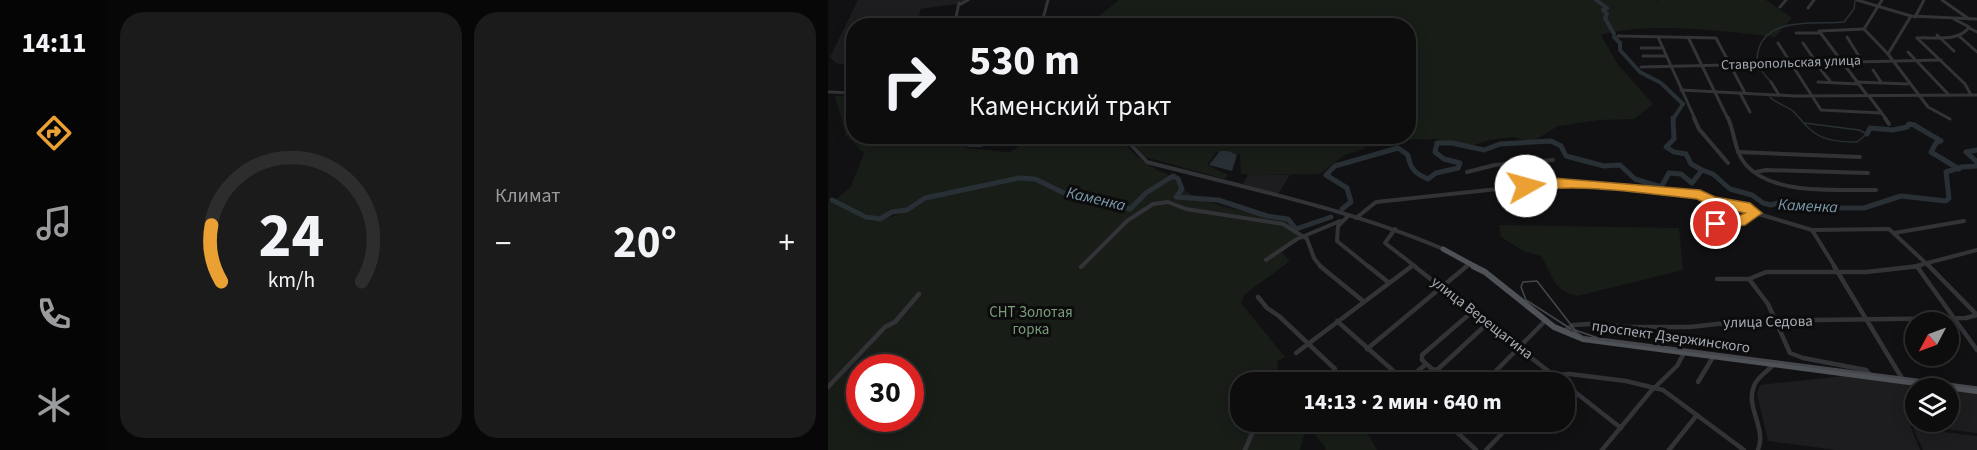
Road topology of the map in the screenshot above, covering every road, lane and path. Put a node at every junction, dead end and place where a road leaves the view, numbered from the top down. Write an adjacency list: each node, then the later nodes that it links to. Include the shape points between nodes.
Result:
1 (968, 0): 13 (street, via 959,4)
2 (1048, 0): 14 (street)
3 (1786, 0): 10 (street)
4 (1814, 0): 11 (street)
5 (1857, 0): 9 (street)
6 (1882, 0): 9 (street)
7 (1924, 0): 12 (street)
8 (1942, 0): 16 (street)
9 (1878, 6): 12 (street); 18 (street)
10 (1780, 7)
11 (1808, 8)
12 (1913, 16): 15 (street); 36 (street)
13 (956, 18)
14 (1043, 18)
15 (1953, 18): 16 (street); 19 (street)
16 (1970, 19): 17 (street)
17 (1977, 19)
18 (1864, 28): 20 (street); 36 (street)
19 (1969, 28): 21 (street); 25 (street)
20 (1820, 32): 22 (street); 43 (street)
21 (1977, 32)
22 (1796, 33)
23 (1937, 35): 25 (street); 33 (street); 41 (street, via 1917,38)
24 (1618, 36): 26 (street)
25 (1959, 36): 35 (street)
26 (1658, 37): 27 (street); 32 (street)
27 (1688, 37): 46 (street, via 1716,38); 47 (street)
28 (1847, 37): 44 (street)
29 (1778, 43): 45 (street)
30 (1803, 43): 42 (street)
31 (1641, 48): 32 (street)
32 (1663, 48): 38 (street)
33 (1954, 51)
34 (1908, 52): 40 (street)
35 (1977, 52)
36 (1888, 54): 39 (street)
37 (1643, 56): 38 (street)
38 (1666, 56): 49 (street)
39 (1891, 60): 40 (street, Ставропольская улица); 44 (street, Ставропольская улица); 57 (street)
40 (1916, 60): 41 (street, Ставропольская улица); 66 (street)
41 (1941, 60): 67 (street)
42 (1816, 62): 43 (street, Ставропольская улица); 45 (street, Ставропольская улица)
43 (1842, 62): 44 (street, Ставропольская улица); 55 (street)
44 (1862, 62)
45 (1791, 63): 46 (street, Ставропольская улица); 69 (street)
46 (1730, 65): 47 (street, Ставропольская улица); 63 (street)
47 (1701, 66): 49 (street, Ставропольская улица); 60 (street)
48 (1641, 67): 49 (street, Ставропольская улица)
49 (1672, 67): 58 (street)
50 (1821, 70): 54 (street)
51 (1873, 70): 56 (street)
52 (1771, 82): 64 (street)
53 (1818, 82): 54 (street)
54 (1830, 82): 55 (street)
55 (1857, 83): 56 (street); 70 (street)
56 (1882, 83): 57 (street)
57 (1909, 84): 65 (street)
58 (1681, 90): 60 (street); 79 (street, via 1699,129)
59 (828, 92): 61 (street)
60 (1714, 92): 62 (street); 76 (street, via 1731,125)
61 (846, 93)
62 (1740, 93): 63 (street); 71 (street)
63 (1745, 93): 64 (street)
64 (1779, 95): 69 (street)
65 (1917, 95): 66 (street); 70 (street); 73 (street, via 1931,110)
66 (1950, 95): 67 (street)
67 (1971, 95): 68 (street)
68 (1977, 95)
69 (1812, 96): 70 (street); 72 (street, via 1824,111)
70 (1868, 96): 72 (street)
71 (1750, 112)
72 (1881, 113): 74 (street)
73 (1950, 119)
74 (1889, 124)
75 (1130, 144): 87 (street, проспект Дзержинского, via 1156,165)
76 (1738, 152): 77 (street); 82 (street)
77 (1860, 157)
78 (1553, 160): 80 (street)
79 (1728, 163)
80 (1536, 164): 81 (street, via 1525,161); 84 (street)
81 (1467, 172)
82 (1756, 172): 83 (street); 85 (street, via 1771,181 1805,189)
83 (1868, 173)
84 (1538, 184): 86 (street, via 1589,184 1700,194); 88 (street, via 1376,201)
85 (1876, 190)
86 (1755, 213): 91 (street, via 1740,221); 93 (street)
87 (1349, 215): 88 (street, проспект Дзержинского); 89 (street)
88 (1356, 218): 92 (street, проспект Дзержинского)
89 (1340, 220): 95 (street); 107 (street, via 1335,235 1339,244)
90 (1964, 221): 94 (street)
91 (1698, 225)
92 (1395, 229): 96 (street, проспект Дзержинского); 100 (street, улица Верещагина, via 1385,243)
93 (1812, 230): 94 (street, via 1889,229); 104 (street)
94 (1894, 233): 101 (street)
95 (1304, 237): 98 (street); 102 (street, via 1277,222 1205,213 1168,202 1153,204 1127,221); 111 (street, via 1323,270)
96 (1443, 249): 99 (main road, проспект Дзержинского)
97 (1977, 250): 101 (street)
98 (1266, 260)
99 (1470, 263): 108 (street); 118 (main road, проспект Дзержинского)
100 (1413, 265): 107 (street); 108 (street, улица Верещагина)
101 (1928, 265): 103 (street); 114 (street)
102 (1081, 267)
103 (1918, 268): 104 (street); 113 (street)
104 (1838, 273): 105 (street, via 1770,273); 120 (street)
105 (1751, 278): 106 (street); 119 (street)
106 (1717, 279)
107 (1388, 282): 111 (street)
108 (1444, 287): 112 (street, улица Верещагина); 126 (street)
109 (919, 294): 142 (street)
110 (1258, 297): 124 (street)
111 (1363, 301): 117 (street)
112 (1473, 311): 121 (street, улица Верещагина); 131 (street, via 1422,355)
113 (1950, 312)
114 (1977, 315): 115 (street, улица Седова)
115 (1959, 317)
116 (1905, 320): 120 (street, улица Седова)
117 (1337, 321): 124 (street); 126 (street)
118 (1545, 321): 123 (main road, проспект Дзержинского); 125 (street)
119 (1776, 321): 120 (street, улица Седова); 123 (street, улица Седова, via 1690,327 1589,324 1573,325); 139 (street, via 1794,356 1866,370)
120 (1868, 321): 140 (street)
121 (1489, 322): 125 (street, улица Верещагина); 131 (street, via 1437,370)
122 (1959, 325): 127 (street)
123 (1562, 332): 129 (main road, проспект Дзержинского, via 1583,339)
124 (1309, 344): 128 (street); 133 (street)
125 (1519, 346): 136 (street); 137 (street, улица Верещагина)
126 (1367, 349): 134 (street)
127 (1977, 350)
128 (1296, 353)
129 (1684, 353): 130 (main road, проспект Дзержинского); 143 (street, via 1677,366)
130 (1713, 357): 132 (main road, проспект Дзержинского); 141 (street)
131 (1426, 364): 135 (street)
132 (1773, 364): 139 (main road, проспект Дзержинского); 157 (street, via 1754,387 1763,438)
133 (1335, 369)
134 (1393, 372)
135 (1417, 372)
136 (1494, 372)
137 (1552, 372)
138 (1575, 375): 143 (street)
139 (1871, 376): 140 (main road, проспект Дзержинского)
140 (1904, 381): 145 (main road, проспект Дзержинского)
141 (1698, 382)
142 (828, 387)
143 (1654, 388): 146 (street, via 1668,393); 147 (street)
144 (1575, 390): 147 (street, улица Верещагина)
145 (1977, 391)
146 (1697, 415): 155 (street); 156 (street)
147 (1621, 428): 154 (street)
148 (1253, 432): 151 (street)
149 (1457, 432): 152 (street)
150 (1503, 432): 153 (street)
151 (1245, 450)
152 (1476, 450)
153 (1486, 450)
154 (1602, 450)
155 (1669, 450)
156 (1744, 450)
157 (1758, 450)

